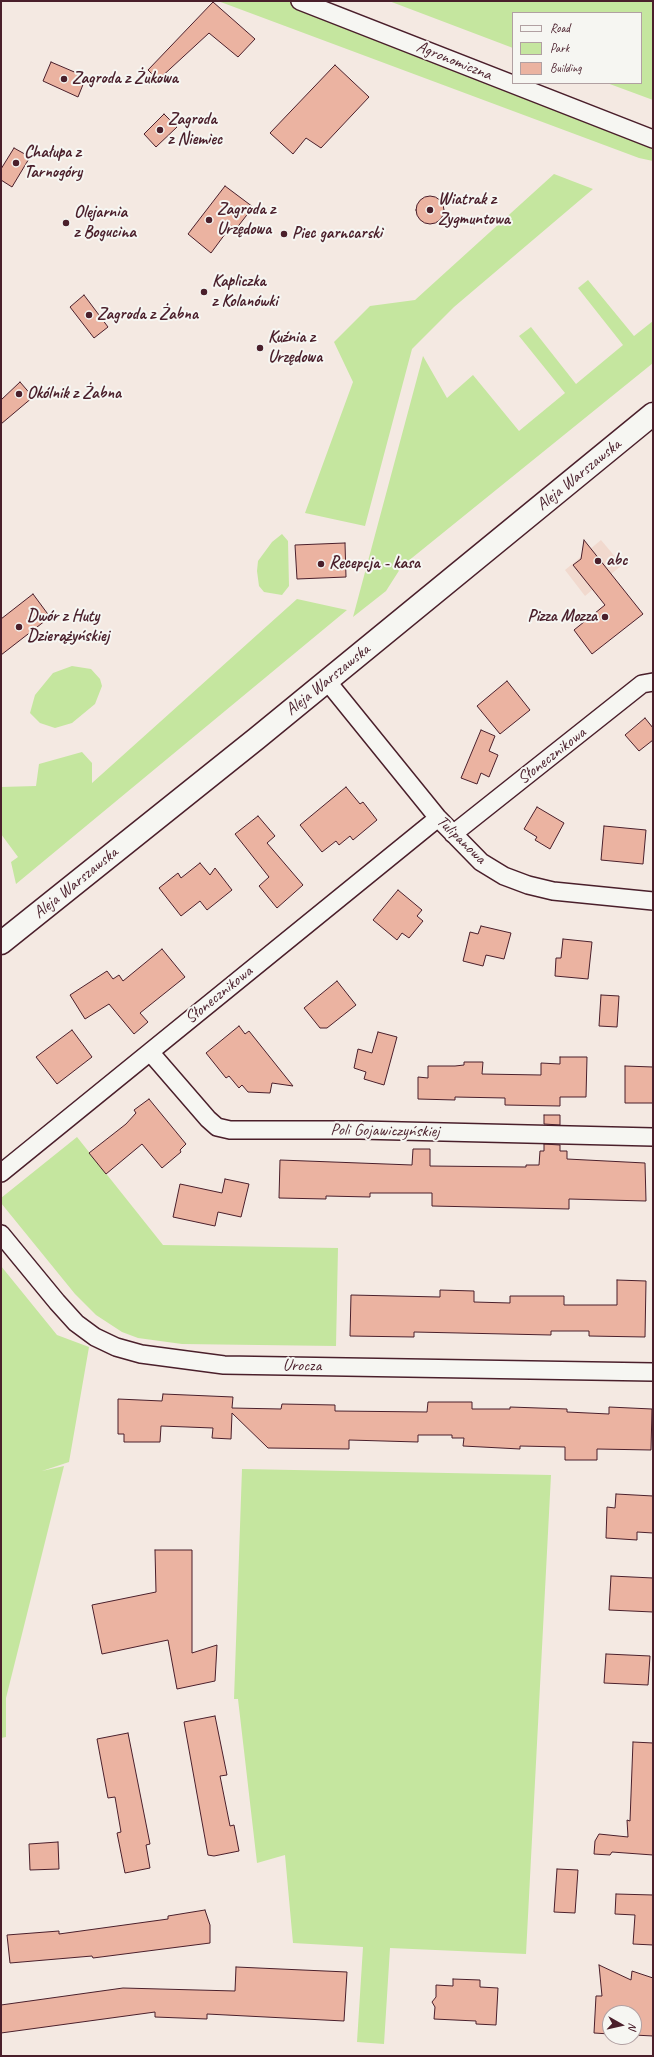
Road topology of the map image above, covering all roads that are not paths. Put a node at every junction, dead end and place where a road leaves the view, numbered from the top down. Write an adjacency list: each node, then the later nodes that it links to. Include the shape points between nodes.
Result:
1 (300, 1): 2 (street, Agronomiczna)
2 (512, 84)
3 (512, 84): 4 (street, Agronomiczna)
4 (653, 139)
5 (653, 414): 6 (street, Aleja Warszawska)
6 (328, 681): 8 (street, Tulipanowa); 11 (street, Aleja Warszawska)
7 (653, 682): 9 (street, Słonecznikowa, via 642,684)
8 (438, 818): 9 (street, Tulipanowa); 12 (street, Słonecznikowa)
9 (453, 834): 10 (street, Tulipanowa, via 481,862 504,876 528,885 553,891)
10 (653, 901)
11 (1, 943)
12 (150, 1052): 13 (street, Poli Gojawiczyńskiej, via 208,1119 217,1127 230,1130 360,1130); 14 (street, Słonecznikowa)
13 (653, 1137)
14 (1, 1173)
15 (1, 1234): 16 (street, Urocza, via 76,1323 116,1347 141,1354 224,1365)
16 (653, 1372)

